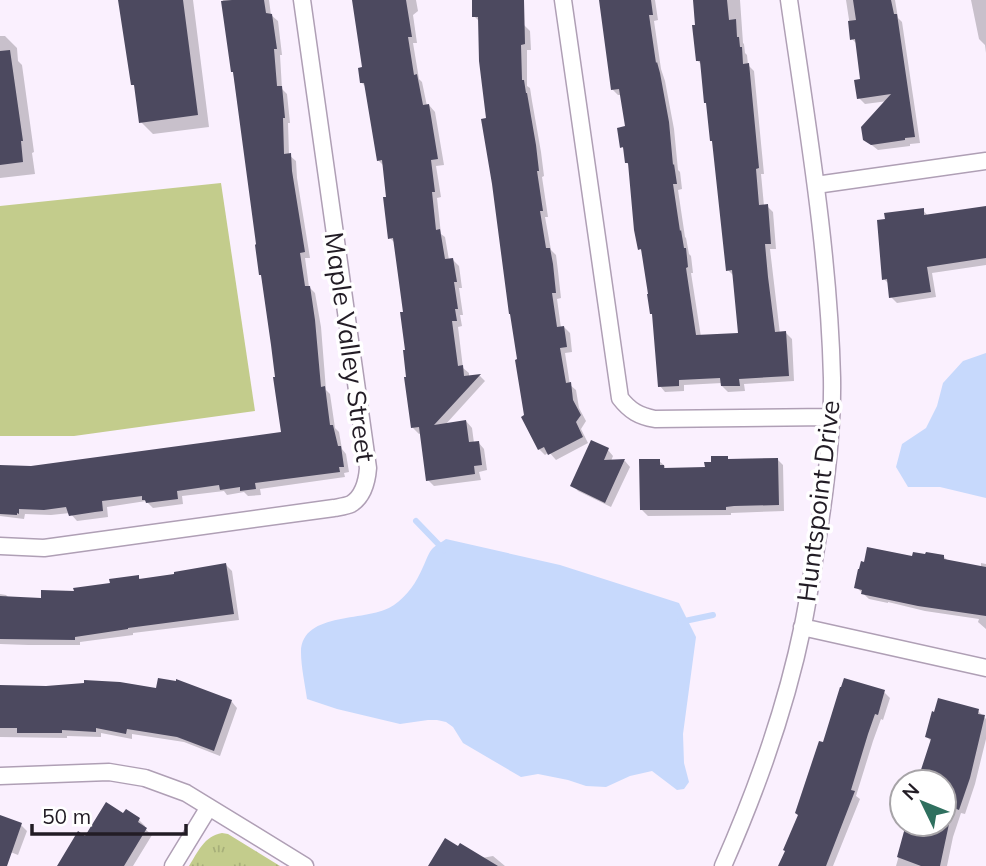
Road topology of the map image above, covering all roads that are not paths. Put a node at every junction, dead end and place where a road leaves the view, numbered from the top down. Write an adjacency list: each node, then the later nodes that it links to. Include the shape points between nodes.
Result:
1 (302, 0): 7 (street, Maple Valley Street, via 368,468 362,493 351,504 334,508 44,548)
2 (562, 0): 6 (street, via 620,398 628,409 655,419)
3 (789, 0): 5 (street, Huntspoint Drive)
4 (986, 161): 5 (street)
5 (816, 185): 6 (street, Huntspoint Drive, via 828,311)
6 (831, 416): 8 (street, Huntspoint Drive, via 822,512)
7 (0, 546)
8 (802, 627): 9 (street); 14 (street, Huntspoint Drive, via 769,747)
9 (986, 668)
10 (0, 776): 11 (street, via 109,772 167,785)
11 (209, 807): 12 (street); 13 (street)
12 (173, 866)
13 (305, 866)
14 (723, 866)

